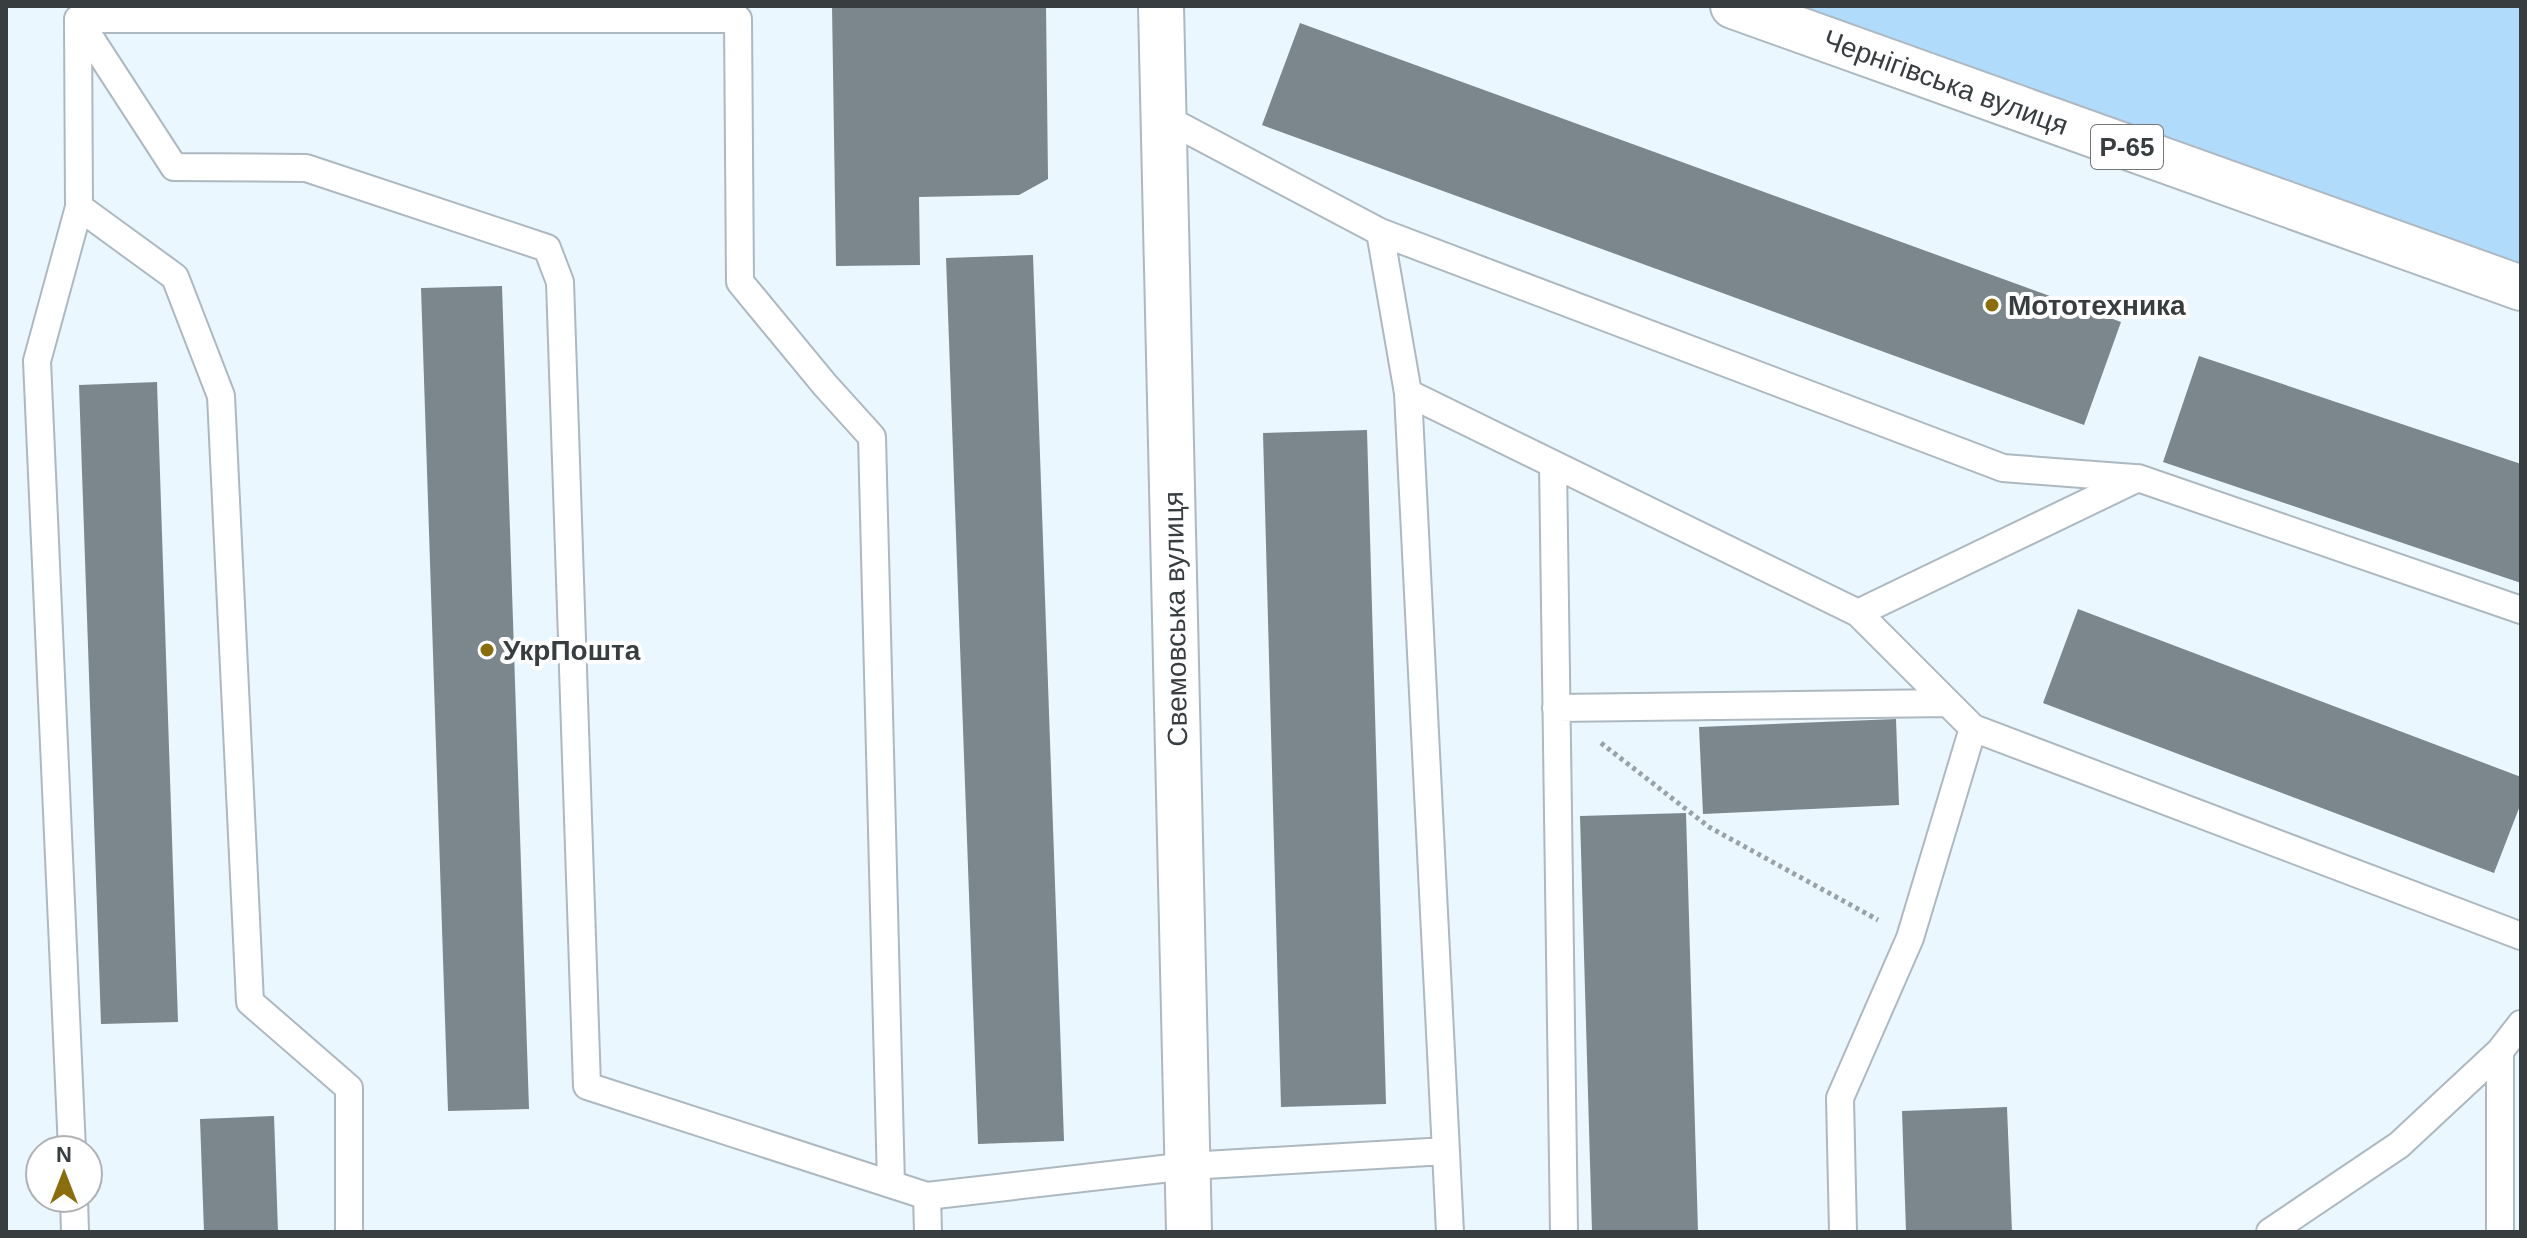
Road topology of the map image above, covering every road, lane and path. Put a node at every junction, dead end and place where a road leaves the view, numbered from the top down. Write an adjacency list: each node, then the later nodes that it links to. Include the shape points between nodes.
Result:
1 (1161, 6): 4 (street, Свемовська вулиця)
2 (1733, 6): 7 (street, Чернігівська вулиця / Р-65)
3 (78, 12): 5 (lane); 23 (lane, via 174,167 306,168 547,248 560,282 587,1086); 23 (lane, via 738,19 740,282 872,437)
4 (1163, 117): 6 (lane); 22 (street, Свемовська вулиця)
5 (79, 207): 20 (lane, via 37,361); 25 (lane, via 175,277 221,396 250,1002 349,1088)
6 (1380, 232): 8 (lane); 10 (lane, via 2003,468)
7 (2521, 288)
8 (1408, 393): 9 (lane); 21 (lane)
9 (1553, 465): 12 (lane); 14 (lane)
10 (2138, 478): 11 (lane); 12 (lane)
11 (2521, 610)
12 (1858, 613): 13 (lane)
13 (1947, 703): 14 (lane); 15 (lane)
14 (1556, 708): 17 (path, via 1709,827); 29 (lane)
15 (1973, 728): 16 (lane); 17 (lane)
16 (2521, 936)
17 (1910, 938): 30 (lane, via 1840,1098)
18 (2521, 1024): 19 (lane)
19 (2500, 1051): 31 (lane, via 2399,1145); 32 (lane)
20 (71, 1134)
21 (1446, 1151): 22 (lane); 28 (lane)
22 (1188, 1166): 24 (lane); 27 (street, Свемовська вулиця)
23 (891, 1184): 24 (lane)
24 (927, 1196): 26 (lane)
25 (349, 1232)
26 (928, 1232)
27 (1189, 1232)
28 (1450, 1232)
29 (1564, 1232)
30 (1843, 1232)
31 (2270, 1232)
32 (2500, 1232)

